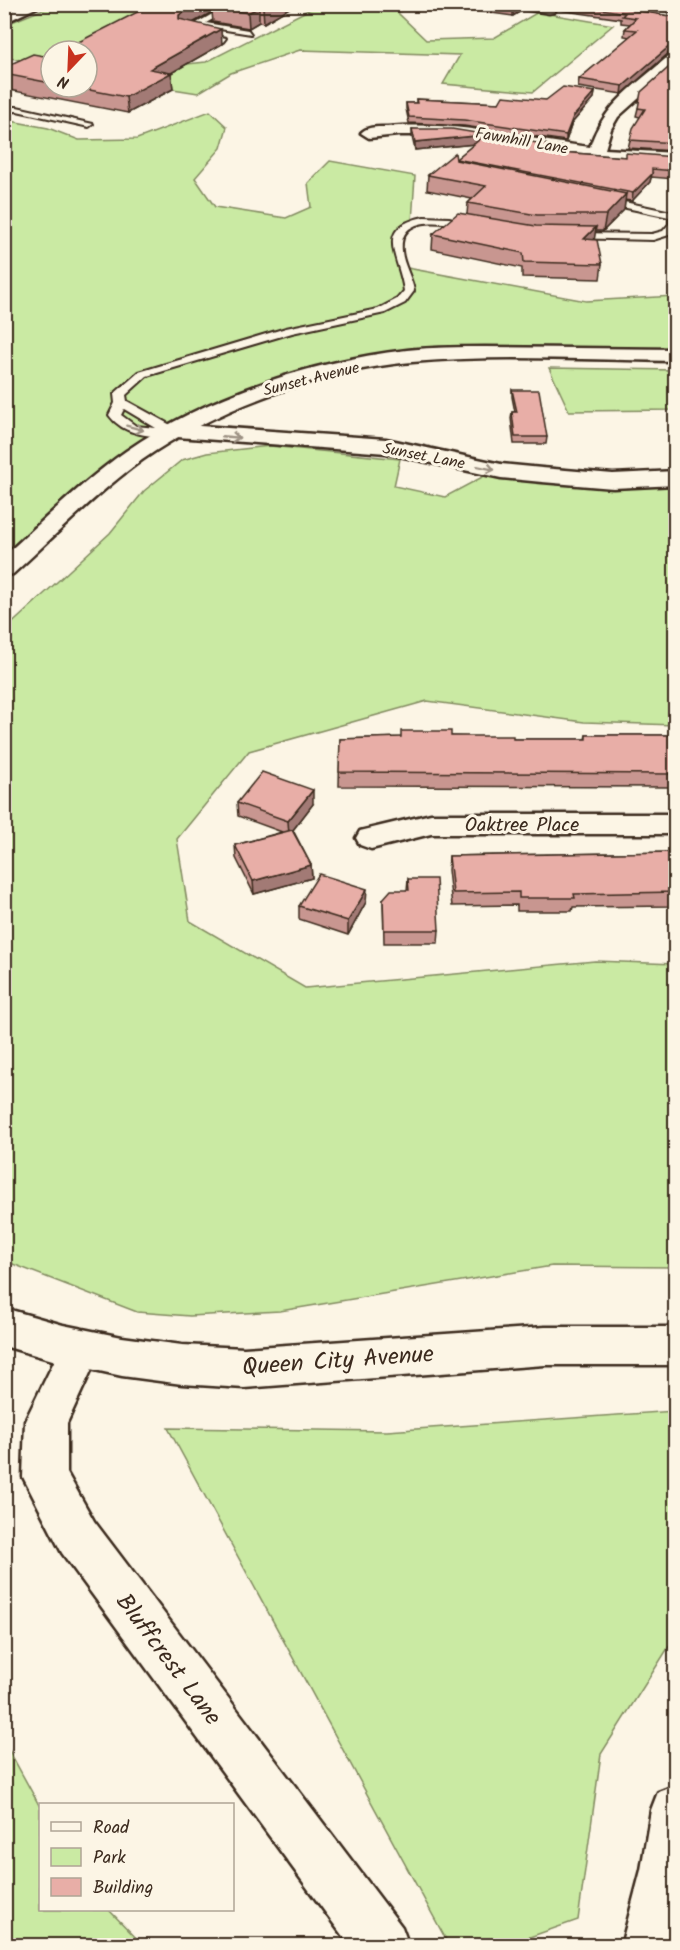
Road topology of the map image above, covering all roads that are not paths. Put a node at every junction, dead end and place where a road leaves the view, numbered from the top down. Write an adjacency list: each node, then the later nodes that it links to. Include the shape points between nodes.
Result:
1 (38, 4): 9 (street)
2 (236, 4): 10 (lane)
3 (518, 4): 5 (street)
4 (661, 4): 6 (lane, via 658,7)
5 (552, 7)
6 (675, 10)
7 (644, 13): 8 (street)
8 (675, 18)
9 (4, 20)
10 (199, 24): 11 (lane); 12 (lane, via 185,33)
11 (248, 32)
12 (224, 40)
13 (675, 57): 14 (street)
14 (652, 79): 15 (street); 19 (street, via 612,114)
15 (675, 83)
16 (4, 110): 17 (lane, via 17,109)
17 (88, 124)
18 (369, 133): 19 (street, Fawnhill Lane, via 451,129)
19 (596, 152): 20 (street, Fawnhill Lane)
20 (675, 158)
21 (595, 199): 23 (lane, via 674,215 674,225 653,237)
22 (484, 226): 25 (lane, via 434,218 411,222 399,233 397,249 409,291 401,301 381,311 290,330 143,374 120,394)
23 (558, 236)
24 (675, 355): 26 (street, Sunset Avenue, via 420,355 377,361 277,383 220,406)
25 (121, 403): 26 (lane); 26 (lane, one-way to 26, via 115,415 119,422 130,428)
26 (172, 432): 27 (street, Sunset Lane, one-way to 27, via 386,446 501,471 542,475 613,481); 28 (street, Sunset Avenue, via 100,482)
27 (675, 478)
28 (4, 569)
29 (675, 824): 30 (street, Oaktree Place, via 431,824)
30 (371, 838)
31 (4, 1327): 33 (street, Queen City Avenue)
32 (675, 1346): 33 (street, Queen City Avenue, via 545,1346 244,1368 120,1358)
33 (81, 1349): 35 (street, Bluffcrest Lane, via 46,1421 45,1477 78,1537)
34 (675, 1810): 36 (street, via 668,1870)
35 (383, 1946)
36 (647, 1946)

